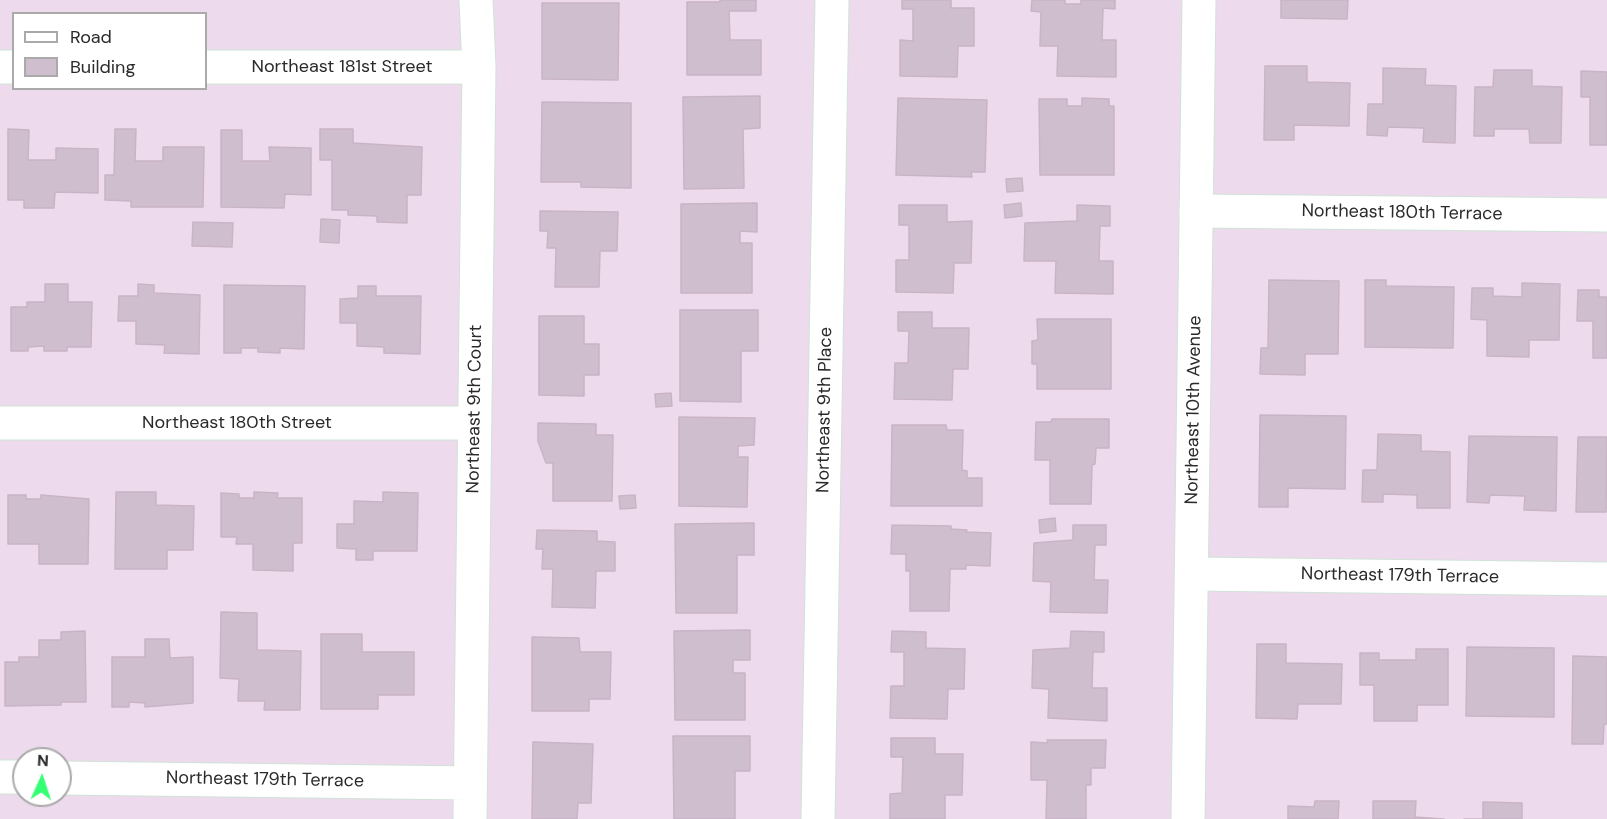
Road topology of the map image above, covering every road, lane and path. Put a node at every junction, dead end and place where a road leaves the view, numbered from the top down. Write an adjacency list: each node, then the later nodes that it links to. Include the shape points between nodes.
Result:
1 (476, 0): 5 (street, Northeast 9th Court)
2 (832, 0): 15 (street, Northeast 9th Place)
3 (1199, 0): 6 (street, Northeast 10th Avenue)
4 (207, 67): 5 (street, Northeast 181st Street)
5 (479, 67): 9 (street, Northeast 9th Court)
6 (1196, 210): 7 (street, Northeast 180th Terrace); 10 (street, Northeast 10th Avenue)
7 (1607, 215)
8 (0, 423): 9 (street, Northeast 180th Street)
9 (475, 423): 13 (street, Northeast 9th Court)
10 (1192, 573): 11 (street, Northeast 179th Terrace); 16 (street, Northeast 10th Avenue)
11 (1607, 579)
12 (72, 778): 13 (street, Northeast 179th Terrace)
13 (470, 783): 14 (street, Northeast 9th Court)
14 (470, 819)
15 (818, 819)
16 (1188, 819)

